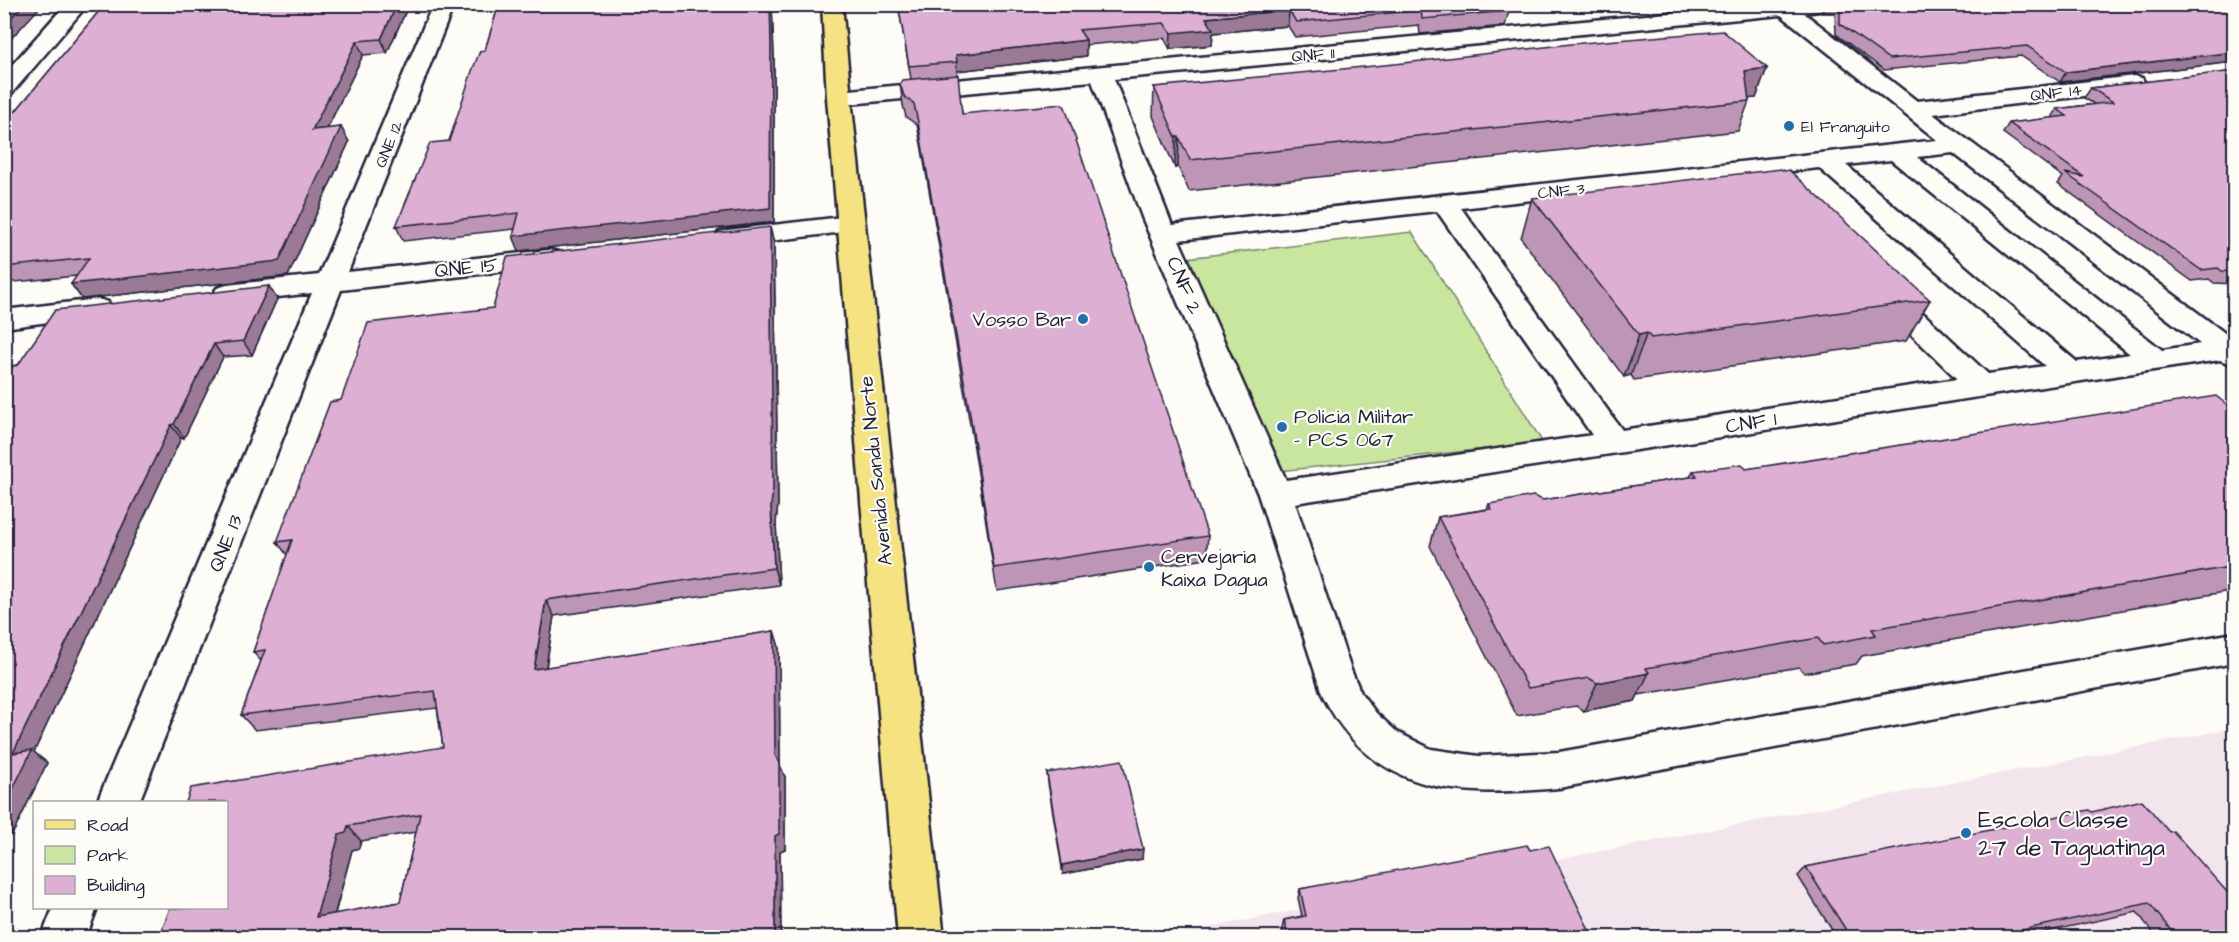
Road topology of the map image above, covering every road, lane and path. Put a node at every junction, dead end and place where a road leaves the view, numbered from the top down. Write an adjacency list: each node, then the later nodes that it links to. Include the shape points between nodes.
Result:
1 (78, 4): 8 (street)
2 (444, 4): 22 (street, QNE 12)
3 (832, 4): 9 (main road, Avenida Sandu Norte)
4 (1834, 4): 5 (street, QNF 11)
5 (1783, 7): 6 (street, QNF 11); 10 (street)
6 (1101, 74): 9 (street, QNF 11); 18 (street, CNF 2)
7 (2154, 81): 10 (street, QNF 14)
8 (4, 88)
9 (839, 98): 17 (main road, Avenida Sandu Norte)
10 (1912, 109): 11 (street)
11 (1958, 145): 12 (street, CNF 3); 26 (street)
12 (1896, 152): 13 (street, CNF 3); 27 (street)
13 (1825, 160): 14 (street, CNF 3); 28 (street)
14 (1754, 168): 15 (street); 16 (street, CNF 3)
15 (1779, 192)
16 (1444, 203): 18 (street, CNF 3); 30 (street)
17 (851, 224): 19 (street); 36 (main road, Avenida Sandu Norte)
18 (1163, 234): 31 (street, CNF 2)
19 (698, 241)
20 (579, 255): 22 (street, QNE 15)
21 (1863, 272): 29 (street)
22 (331, 283): 23 (street, QNE 15); 33 (street, QNE 13)
23 (203, 297)
24 (121, 306): 25 (street)
25 (4, 319)
26 (2232, 352): 27 (street, CNF 1)
27 (2156, 360): 28 (street, CNF 1)
28 (2069, 371): 29 (street, CNF 1)
29 (1980, 384): 30 (street, CNF 1)
30 (1615, 444): 31 (street, CNF 1)
31 (1276, 494): 32 (street, CNF 2, via 1341,693 1361,724 1384,744 1439,771 1505,776 1559,770)
32 (2235, 648)
33 (118, 801)
34 (75, 909): 35 (street)
35 (63, 938)
36 (921, 938)

